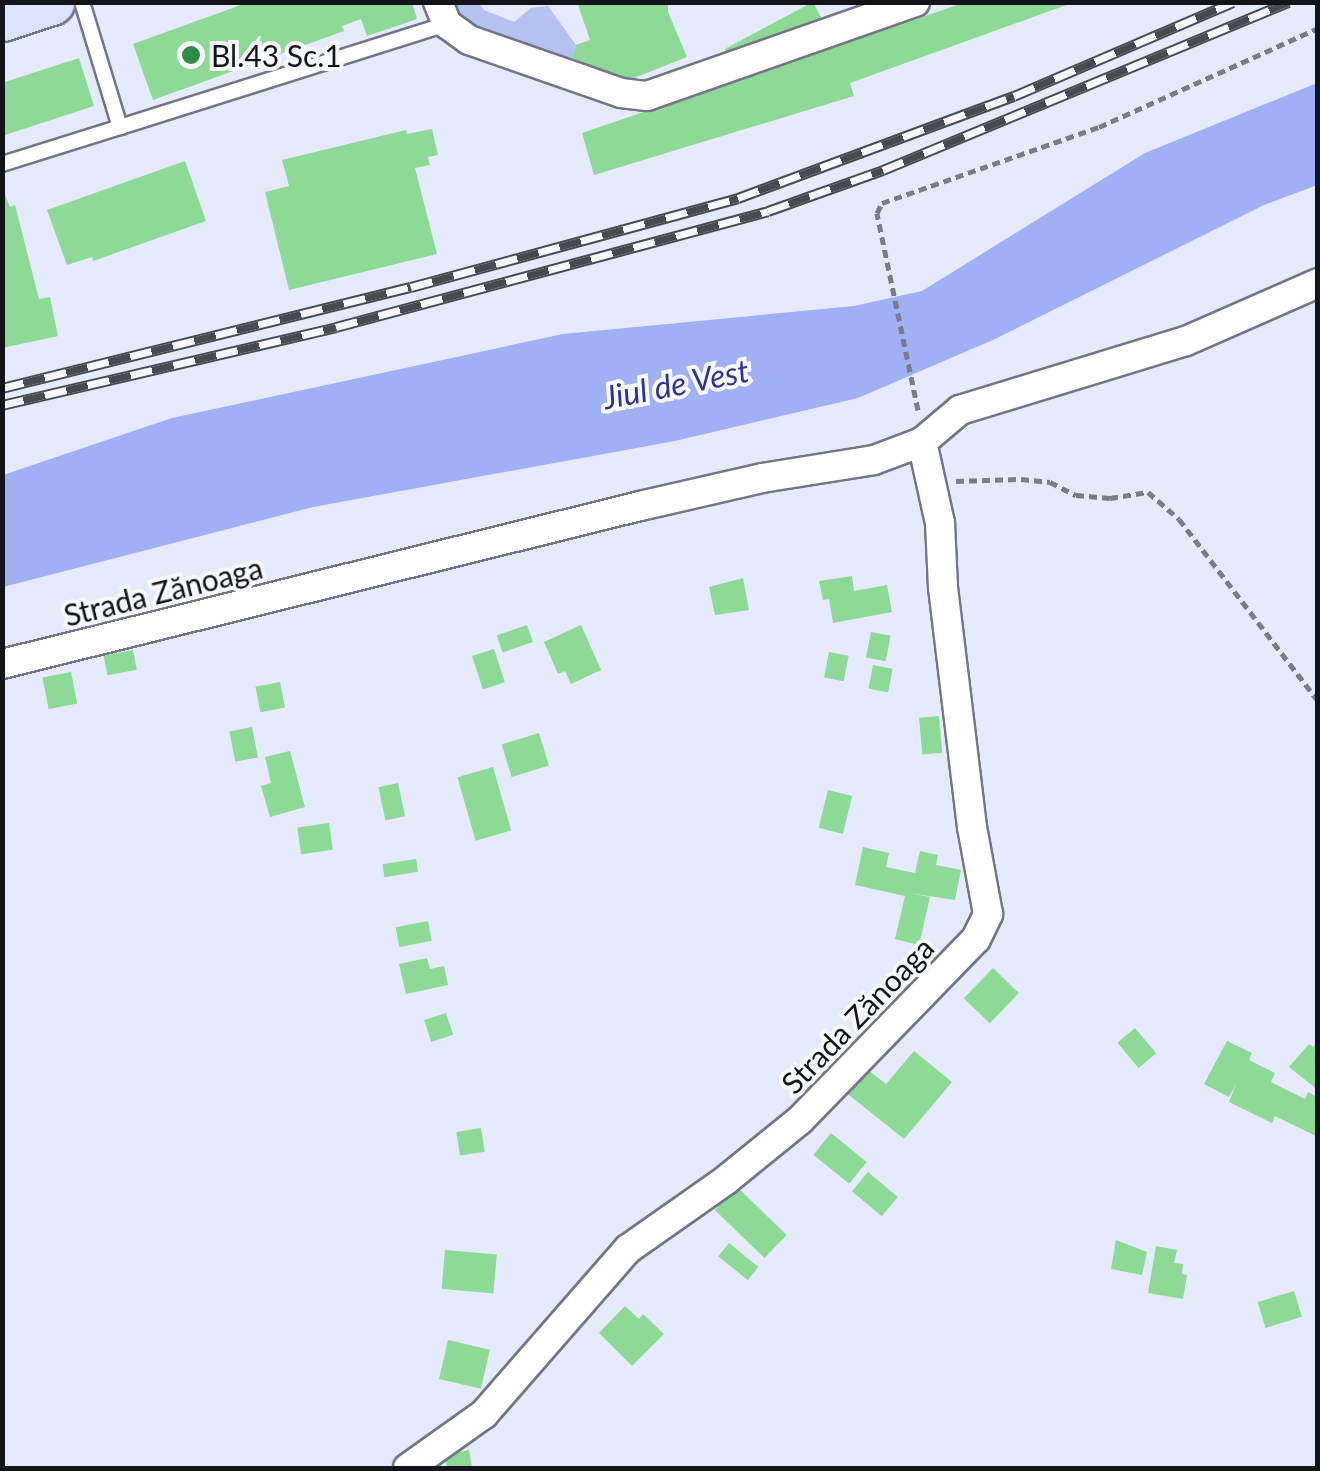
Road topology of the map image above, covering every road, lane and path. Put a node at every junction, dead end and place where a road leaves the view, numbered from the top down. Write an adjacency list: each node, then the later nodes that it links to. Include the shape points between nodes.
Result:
1 (51, 2): 5 (main road)
2 (82, 2): 7 (lane)
3 (915, 2): 4 (street, via 648,96 621,93 469,40)
4 (442, 13): 7 (lane)
5 (2, 18)
6 (1318, 28): 10 (path, via 1099,127 882,203 877,214)
7 (120, 127): 8 (lane)
8 (2, 164)
9 (1318, 284): 10 (street, Strada Zănoaga, via 1186,341)
10 (921, 428): 11 (street, Strada Zănoaga); 12 (street, Strada Zănoaga, via 874,460 658,502)
11 (933, 483): 13 (path, via 1021,478 1076,495 1148,492 1179,518); 14 (street, Strada Zănoaga, via 988,914 976,939 800,1120 628,1248 484,1414)
12 (2, 664)
13 (1318, 701)
14 (408, 1468)

